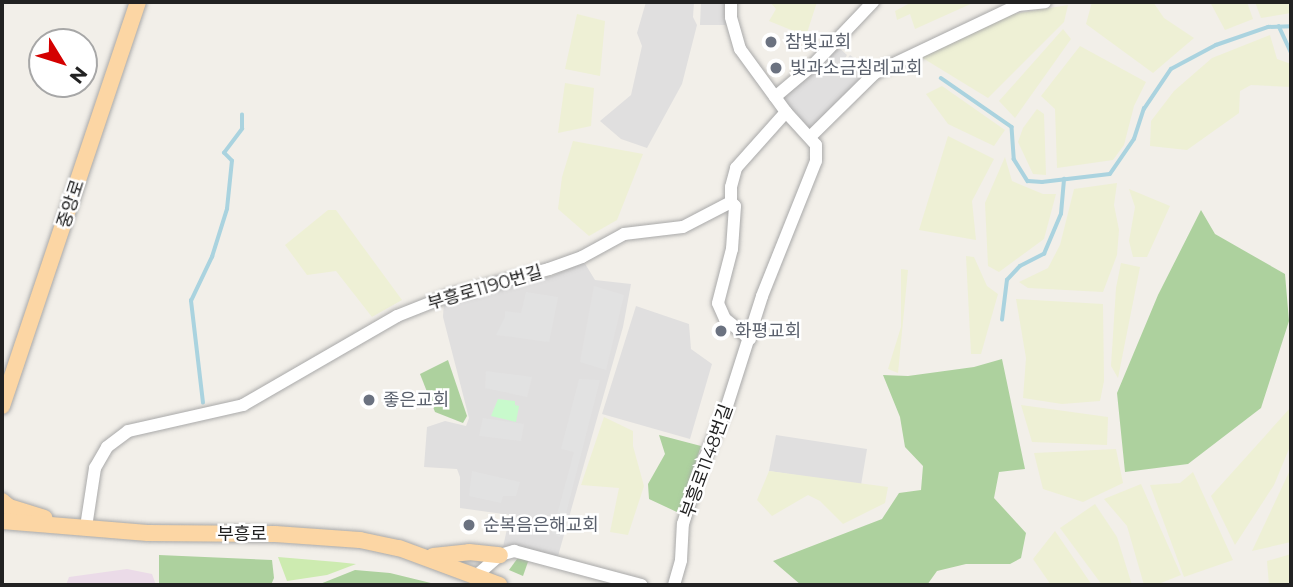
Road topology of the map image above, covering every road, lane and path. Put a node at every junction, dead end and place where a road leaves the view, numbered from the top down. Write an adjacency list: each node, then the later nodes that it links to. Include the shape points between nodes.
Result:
1 (138, 2): 10 (main road, 중앙로)
2 (731, 2): 5 (street, via 740,49)
3 (873, 2): 5 (street)
4 (1045, 2): 7 (street, via 1018,5 875,73)
5 (775, 97): 6 (street)
6 (786, 112): 7 (street); 8 (street, via 736,168)
7 (810, 137): 9 (street, 부흥로1148번길, via 816,145 812,177 762,296)
8 (731, 202): 9 (street, via 735,206 732,249 718,303 724,319); 16 (street, 부흥로1190번길, via 683,227 624,234 549,270 450,295 397,316 243,405 128,431 107,447 95,468)
9 (750, 339): 22 (street, 부흥로1148번길, via 683,524)
10 (8, 390): 11 (main road, 중앙로); 12 (main road)
11 (2, 406)
12 (2, 419)
13 (2, 501): 15 (main road)
14 (2, 521): 15 (main road, 부흥로)
15 (66, 526): 16 (main road, 부흥로)
16 (86, 527): 18 (main road, 부흥로, via 326,537)
17 (500, 555): 18 (main road); 19 (street); 21 (street, via 514,551 538,555)
18 (424, 556): 19 (main road, 부흥로)
19 (477, 575): 20 (main road, 부흥로)
20 (499, 585)
21 (642, 585)
22 (674, 585)

